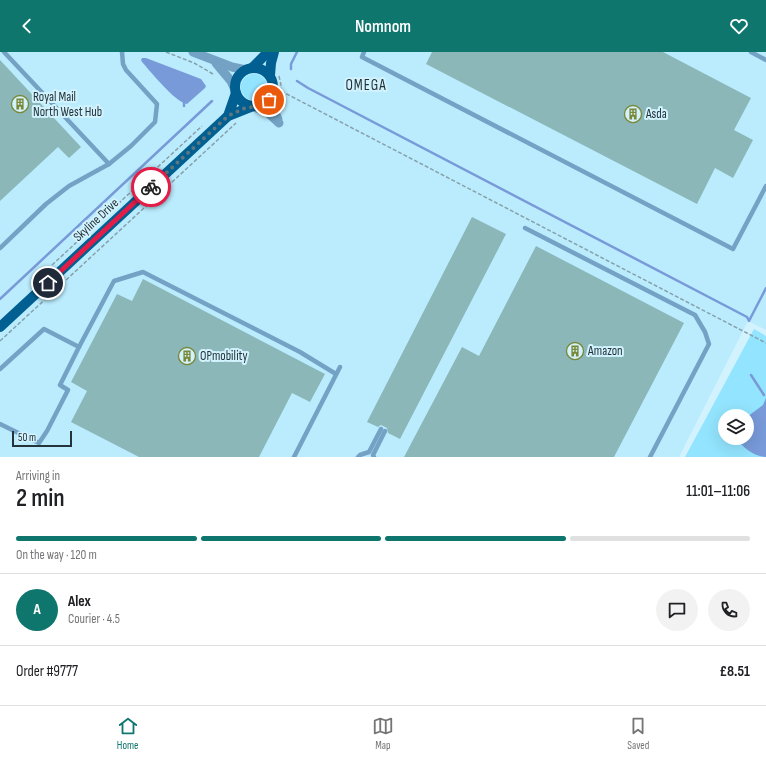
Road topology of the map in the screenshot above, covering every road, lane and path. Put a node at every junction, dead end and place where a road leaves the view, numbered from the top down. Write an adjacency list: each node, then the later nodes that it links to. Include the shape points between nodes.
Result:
1 (4, 52): 20 (lane)
2 (122, 52): 20 (lane, via 126,70 157,104 155,122)
3 (166, 52): 13 (path)
4 (193, 52): 10 (street)
5 (268, 52): 11 (main road)
6 (274, 52): 12 (main road, via 271,63)
7 (364, 52): 21 (lane, via 362,57 733,249)
8 (750, 52): 9 (lane)
9 (766, 60)
10 (215, 62): 11 (street); 14 (street)
11 (249, 69): 12 (main road, via 262,69); 14 (main road, via 238,77)
12 (274, 74): 15 (main road); 27 (path, via 281,85 281,91)
13 (216, 75)
14 (236, 91): 16 (main road, via 243,103); 17 (main road, Skyline Drive)
15 (272, 96): 16 (main road, via 265,103); 16 (street, via 273,108 279,123 267,112)
16 (253, 106): 17 (main road, Skyline Drive)
17 (228, 116): 25 (main road, Skyline Drive)
18 (237, 122): 26 (path)
19 (204, 125): 24 (path)
20 (109, 164): 23 (lane, via 69,186)
21 (766, 186)
22 (525, 228): 38 (lane, via 695,315 709,344)
23 (0, 248)
24 (50, 268)
25 (0, 327)
26 (0, 341)
27 (766, 343)
28 (80, 347): 30 (lane, via 44,329); 33 (lane, via 114,281 143,272 300,352); 34 (lane, via 60,385 68,390 39,443)
29 (0, 360): 30 (lane)
30 (4, 365): 32 (lane)
31 (340, 367): 33 (lane)
32 (0, 369)
33 (336, 374): 35 (lane)
34 (0, 424)
35 (294, 457)
36 (358, 457): 37 (lane, via 369,452 383,430)
37 (374, 457)
38 (650, 457)

